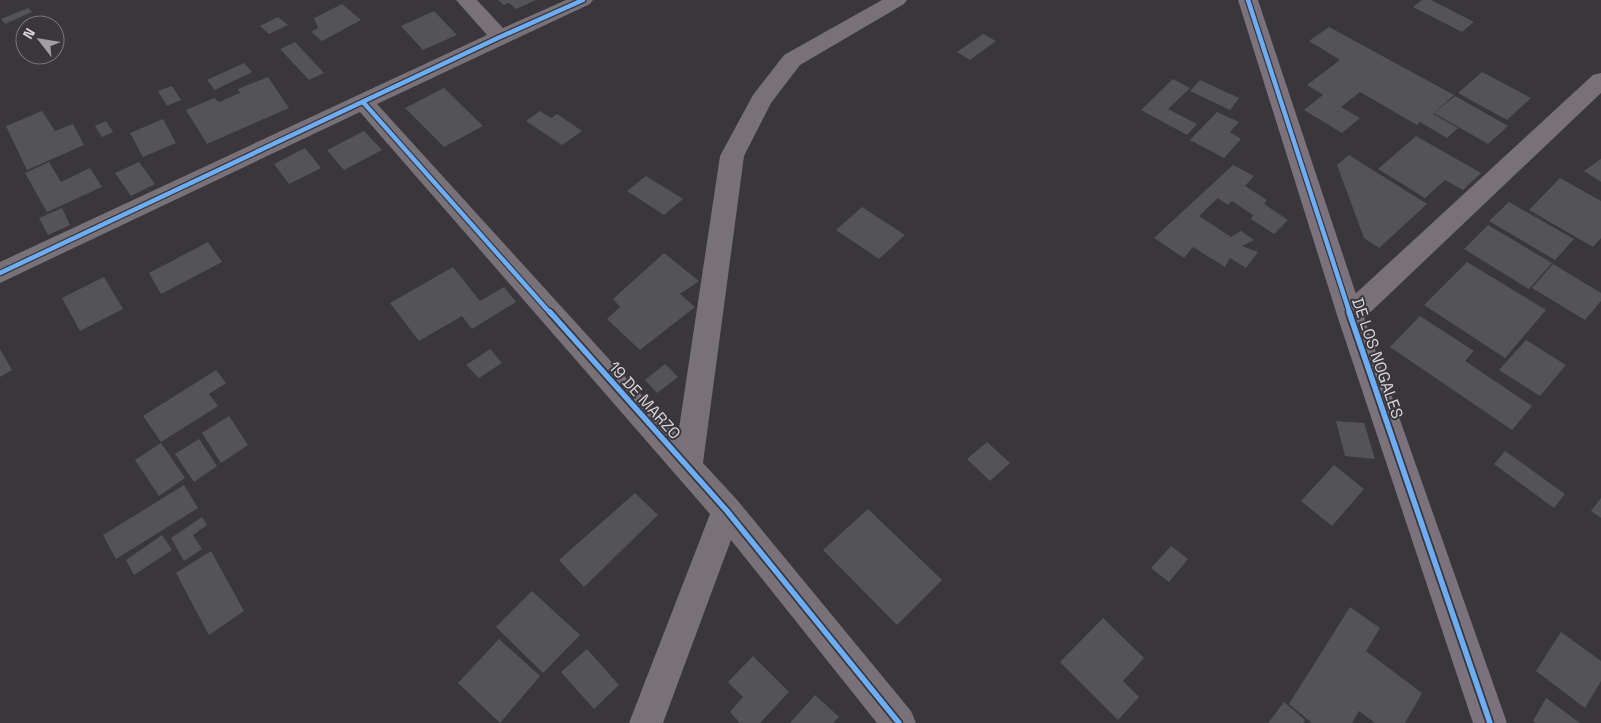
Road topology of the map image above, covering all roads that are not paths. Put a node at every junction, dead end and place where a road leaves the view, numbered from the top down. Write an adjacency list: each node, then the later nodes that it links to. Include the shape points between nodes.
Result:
1 (466, 0): 5 (street)
2 (583, 0): 5 (street)
3 (897, 0): 10 (street, via 792,60 761,100 732,156)
4 (1248, 0): 9 (street, DE LOS NOGALES)
5 (500, 37): 7 (street)
6 (1601, 80): 9 (street)
7 (363, 102): 8 (street); 10 (street, 19 DE MARZO)
8 (0, 273)
9 (1350, 315): 14 (street, DE LOS NOGALES)
10 (688, 467): 11 (street, 19 DE MARZO)
11 (727, 511): 12 (street); 13 (street, 19 DE MARZO)
12 (646, 723)
13 (900, 723)
14 (1490, 723)

